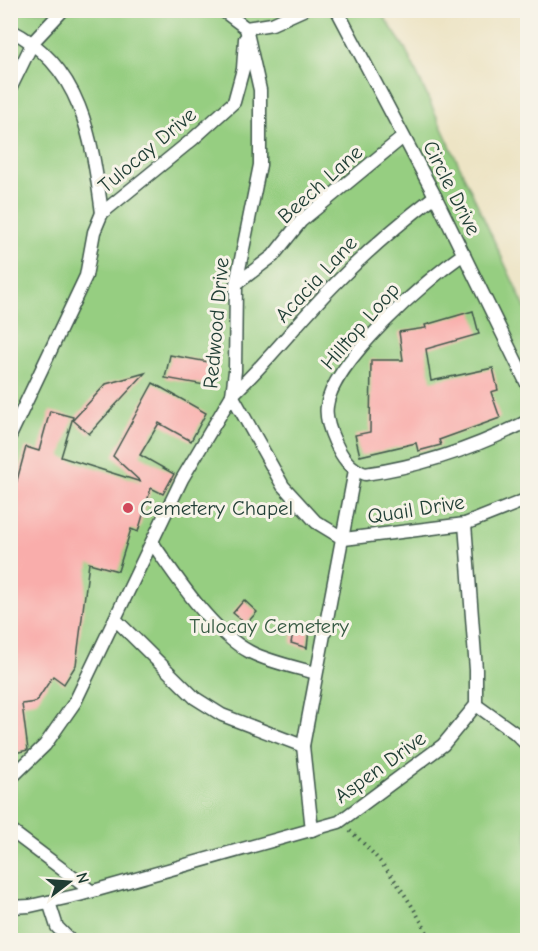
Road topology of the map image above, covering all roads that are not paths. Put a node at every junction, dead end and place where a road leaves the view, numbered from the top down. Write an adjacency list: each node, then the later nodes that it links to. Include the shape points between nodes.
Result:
1 (63, 10): 7 (lane)
2 (222, 10): 5 (lane)
3 (303, 10): 5 (lane, via 272,24)
4 (336, 10): 9 (lane, Circle Drive)
5 (246, 28): 11 (lane, Tulocay Drive, via 243,69 234,102); 13 (lane, Redwood Drive, via 260,90 260,165)
6 (10, 30): 7 (lane)
7 (33, 42): 8 (lane); 11 (lane, via 62,76 85,120 92,140)
8 (10, 89)
9 (403, 137): 10 (lane, Circle Drive); 13 (lane, Beech Lane, via 301,220 273,256)
10 (435, 195): 12 (lane, Circle Drive); 15 (lane, Acacia Lane, via 333,285)
11 (102, 213): 17 (lane, Tulocay Drive, via 94,232 86,276)
12 (464, 254): 14 (lane, Circle Drive); 18 (lane, Hilltop Loop, via 401,304 332,388 326,408 330,430 342,457)
13 (236, 284): 15 (lane, Redwood Drive)
14 (528, 386)
15 (232, 395): 21 (lane, via 283,486 316,522); 22 (lane, Redwood Drive, via 182,479)
16 (528, 421): 18 (lane, via 437,460 365,474)
17 (10, 436)
18 (355, 470): 21 (lane)
19 (528, 499): 20 (lane, Quail Drive)
20 (465, 524): 21 (lane, Quail Drive); 25 (lane)
21 (344, 539): 24 (lane)
22 (152, 542): 23 (lane, Redwood Drive); 24 (lane, via 184,589 231,639 250,652)
23 (116, 619): 26 (lane, via 195,698 222,715); 28 (lane, Redwood Drive, via 61,726)
24 (316, 673): 26 (lane)
25 (476, 705): 27 (lane); 30 (lane, Aspen Drive, via 443,745 339,822)
26 (303, 746): 30 (lane)
27 (528, 746)
28 (10, 779)
29 (10, 830): 31 (lane)
30 (312, 830): 31 (lane, Aspen Drive)
31 (91, 891): 32 (lane, Aspen Drive)
32 (49, 902): 33 (lane, Aspen Drive); 34 (lane, via 57,927)
33 (10, 907)
34 (70, 940)

